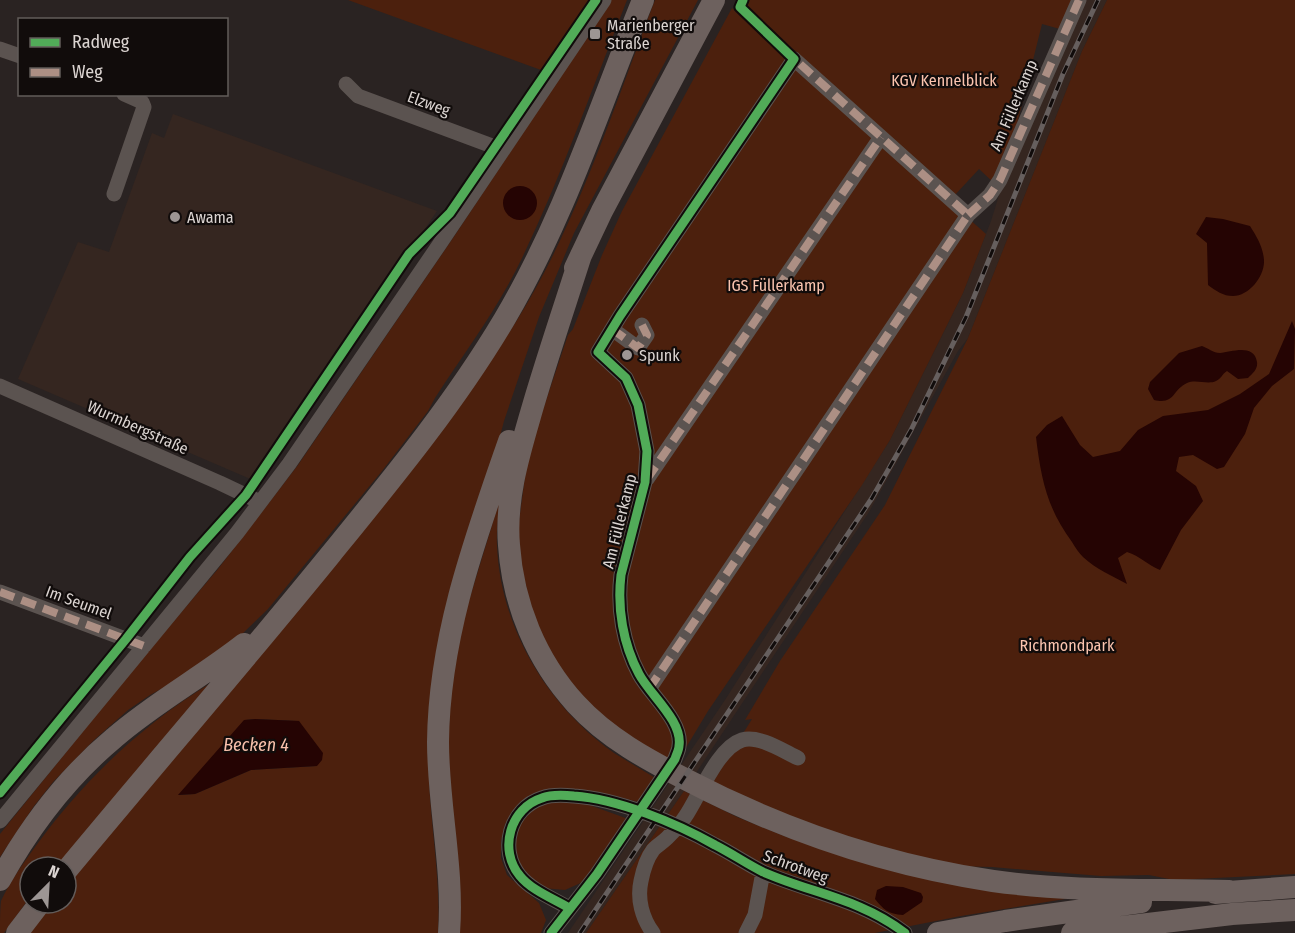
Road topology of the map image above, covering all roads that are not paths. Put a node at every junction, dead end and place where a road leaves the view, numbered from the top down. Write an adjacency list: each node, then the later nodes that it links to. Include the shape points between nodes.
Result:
1 (604, 0): 10 (street)
2 (643, 0): 20 (highway, via 571,187 504,320 406,462)
3 (714, 0): 13 (highway)
4 (1079, 0): 12 (street, Am Füllerkamp, via 1000,180)
5 (0, 49): 6 (street)
6 (18, 55)
7 (346, 84): 10 (street, Elzweg, via 358,96)
8 (128, 96): 11 (street, via 144,107)
9 (881, 137): 12 (street, Am Füllerkamp); 15 (street, Am Füllerkamp, via 794,59); 17 (street, Am Füllerkamp)
10 (503, 150): 18 (street)
11 (114, 194)
12 (968, 215): 22 (street, Am Füllerkamp)
13 (581, 255): 29 (highway, via 522,445 508,516 512,573 528,630 558,682 577,705 646,759 733,804 818,839 905,864 1035,886); 34 (highway, via 558,306 500,467 455,608 443,665 439,751)
14 (642, 325): 15 (street, via 647,335 639,348)
15 (612, 329): 17 (street, Am Füllerkamp, via 598,352 626,378 638,405 647,451)
16 (0, 386): 18 (street, Wurmbergstraße)
17 (645, 482): 22 (street, Am Füllerkamp, via 619,591 629,649)
18 (260, 502): 21 (street)
19 (0, 592): 21 (street, Im Seumel)
20 (292, 601): 25 (highway); 27 (highway, via 244,644 133,722 95,754 44,811)
21 (144, 646): 24 (street)
22 (649, 689): 30 (street, Am Füllerkamp, via 677,728 680,744 675,759 597,874)
23 (798, 758): 36 (street, via 749,740 741,740 723,755 684,818 647,861 640,904)
24 (0, 821)
25 (78, 857)
26 (763, 872): 30 (street, Schrotweg, via 714,844 650,816 575,796 544,797 525,807 512,824 508,841 512,862 520,877); 37 (street, Schrotweg, via 755,915); 38 (street, Schrotweg, via 839,897)
27 (0, 880)
28 (1295, 887): 29 (highway)
29 (1229, 891): 39 (highway)
30 (569, 908): 35 (street)
31 (1295, 910): 40 (highway)
32 (31, 915): 33 (highway)
33 (17, 933)
34 (449, 933)
35 (551, 933)
36 (653, 933)
37 (746, 933)
38 (905, 933)
39 (938, 933)
40 (1072, 933)

